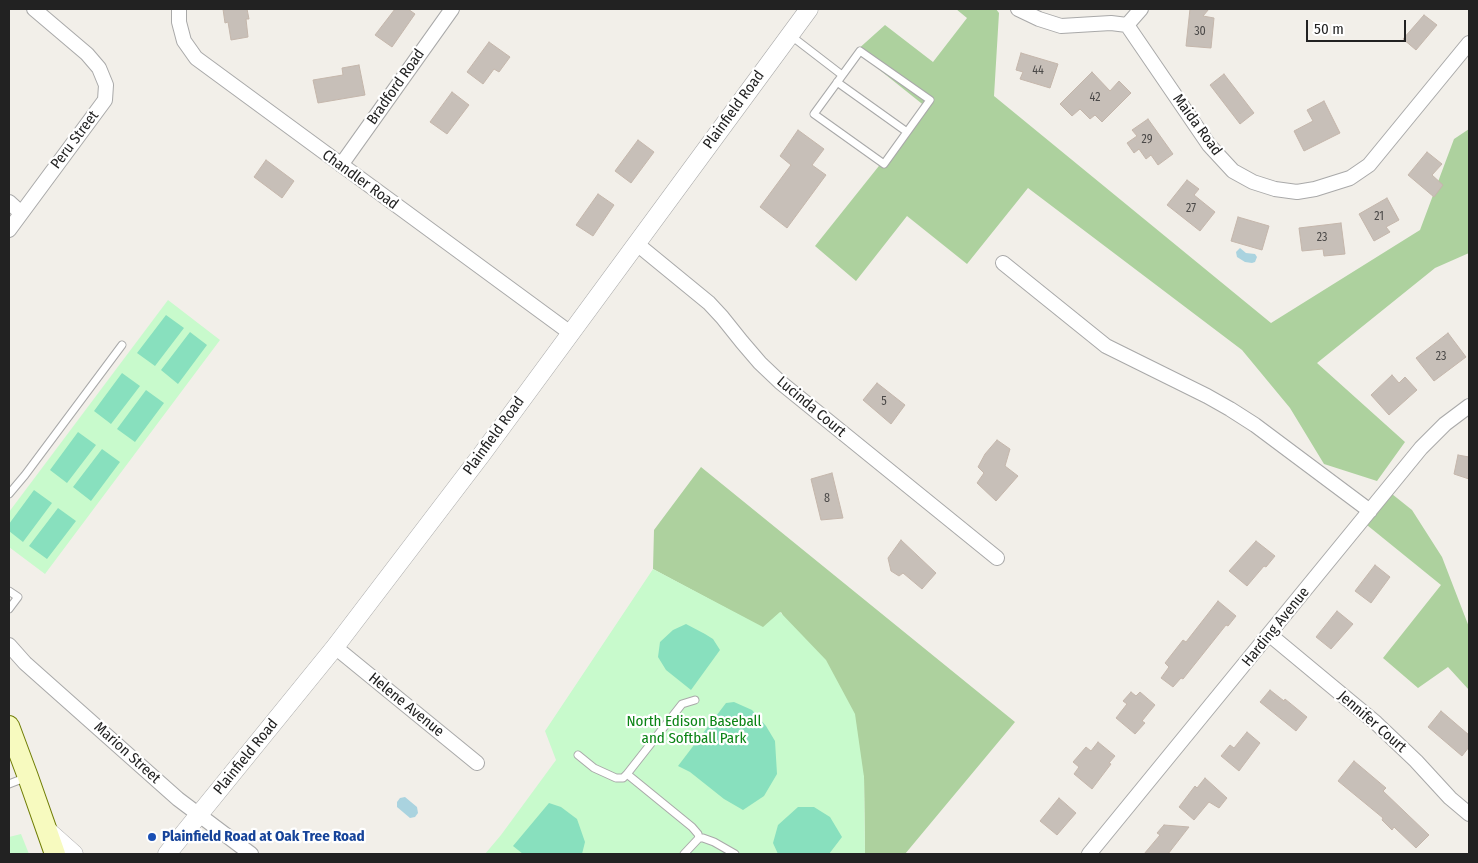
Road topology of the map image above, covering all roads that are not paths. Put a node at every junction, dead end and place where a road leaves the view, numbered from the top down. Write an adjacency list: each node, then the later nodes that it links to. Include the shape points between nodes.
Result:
1 (34, 9): 15 (street, Peru Street, via 87,54 99,68 106,85 105,100)
2 (179, 9): 13 (street, Chandler Road, via 184,40 196,58)
3 (452, 9): 13 (street, Bradford Road)
4 (808, 9): 8 (street, Plainfield Road)
5 (1018, 9): 7 (street, via 1061,26)
6 (1141, 9): 7 (street)
7 (1128, 25): 9 (street, Maida Road, via 1209,145 1233,171 1252,182 1297,192 1350,178 1369,165)
8 (790, 35): 10 (lane); 17 (street, Plainfield Road)
9 (1469, 43)
10 (842, 75): 11 (lane); 12 (lane, via 860,51 930,100)
11 (837, 82): 12 (lane); 12 (lane, via 814,114 884,164)
12 (907, 132)
13 (341, 165): 19 (street, Chandler Road)
14 (9, 202): 15 (street)
15 (21, 213): 16 (street, Peru Street)
16 (9, 230)
17 (637, 244): 19 (street, Plainfield Road); 24 (street, Lucinda Court, via 709,303 780,382)
18 (1003, 263): 23 (street, via 1106,346 1230,409)
19 (569, 332): 29 (street, Plainfield Road, via 482,454)
20 (122, 345): 22 (lane)
21 (1469, 406): 23 (street, Harding Avenue, via 1433,436)
22 (9, 494)
23 (1370, 511): 27 (street, Harding Avenue)
24 (997, 558)
25 (9, 591): 26 (lane, via 18,597)
26 (9, 609)
27 (1270, 635): 37 (street, Jennifer Court, via 1376,723); 47 (street, Harding Avenue)
28 (9, 645): 38 (street, Marion Street, via 25,663)
29 (335, 647): 33 (street, Helene Avenue); 38 (street, Plainfield Road)
30 (695, 700): 34 (lane, via 682,704)
31 (9, 726): 35 (main road)
32 (578, 755): 34 (lane, via 594,768 616,778)
33 (477, 763)
34 (627, 774): 40 (lane, via 692,827)
35 (28, 777): 36 (lane); 39 (main road)
36 (9, 784)
37 (1469, 814)
38 (199, 815): 43 (street, Plainfield Road); 44 (street, Marion Street)
39 (46, 828): 41 (main road); 42 (street)
40 (699, 838): 45 (lane); 46 (lane)
41 (55, 854)
42 (74, 854)
43 (167, 854)
44 (251, 854)
45 (684, 854)
46 (735, 854)
47 (1090, 854)

